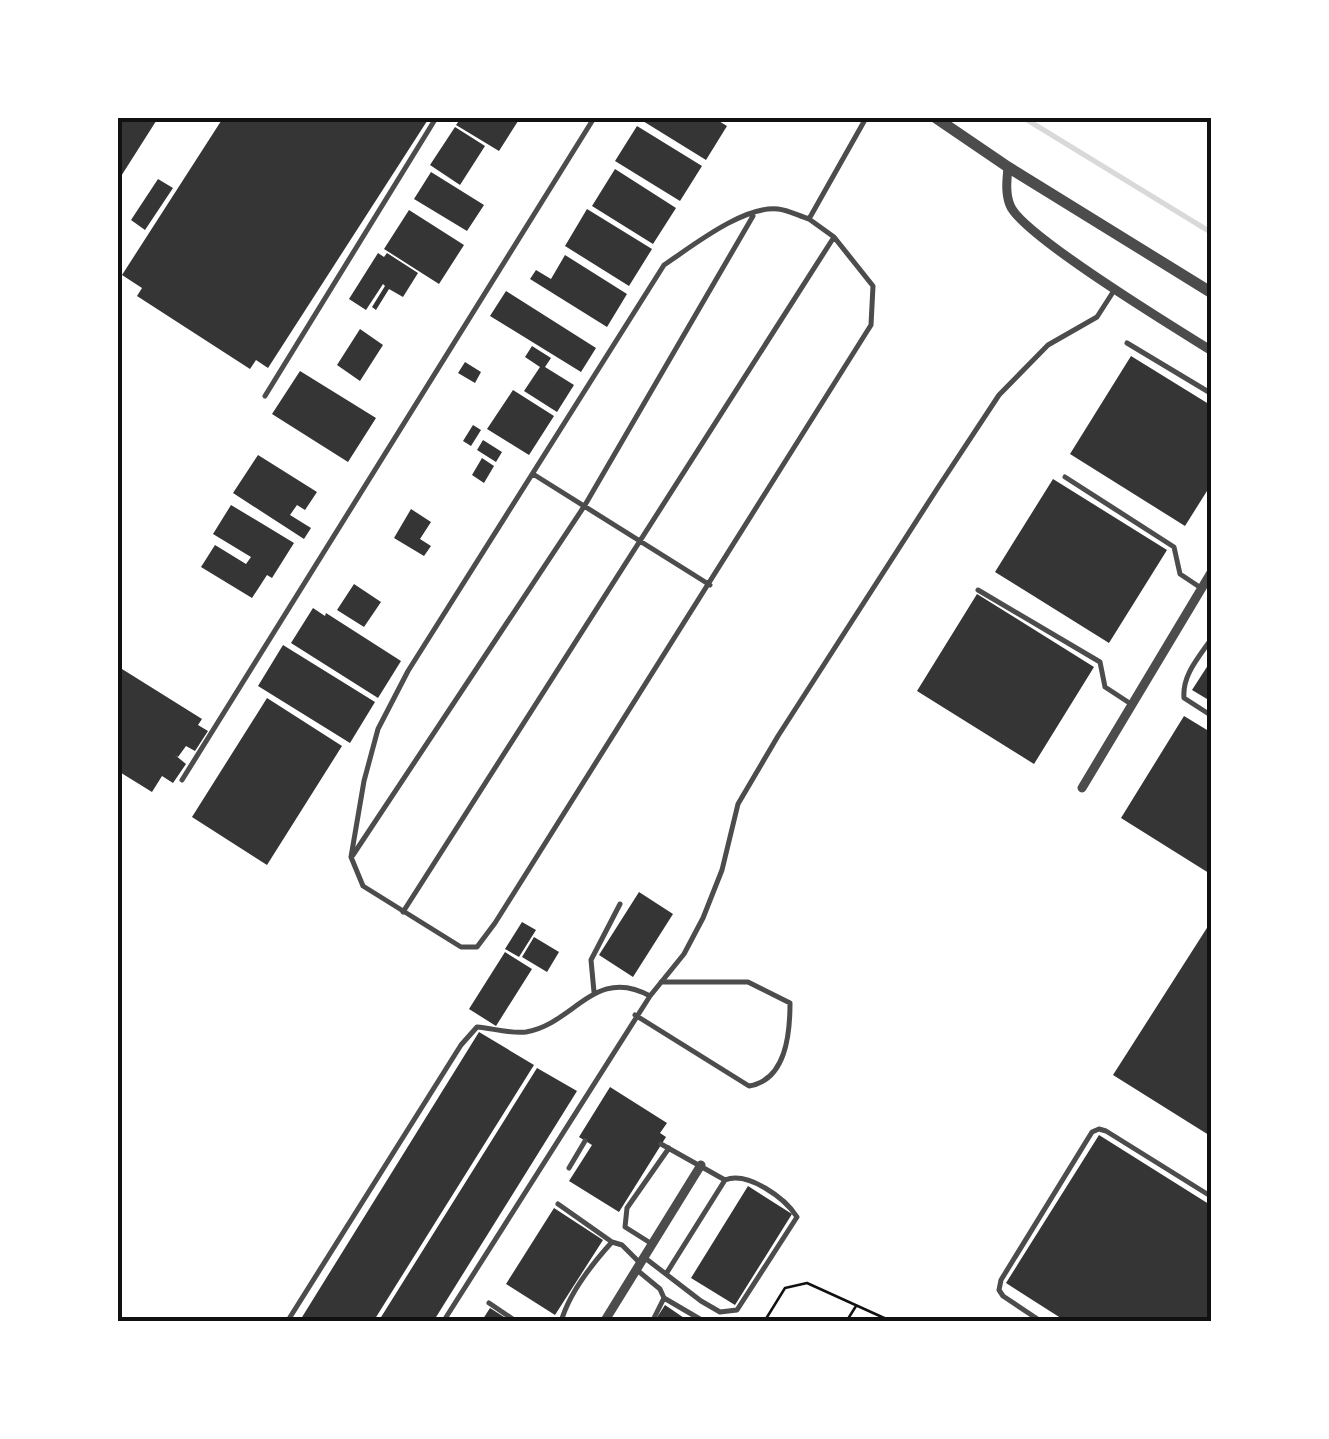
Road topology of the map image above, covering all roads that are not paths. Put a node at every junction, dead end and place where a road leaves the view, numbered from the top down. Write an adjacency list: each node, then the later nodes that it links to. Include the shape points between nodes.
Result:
1 (436, 118): 14 (lane)
2 (594, 118): 26 (lane)
3 (866, 118): 7 (lane)
4 (936, 118): 5 (street)
5 (1008, 166): 9 (street, via 1010,207 1023,224); 10 (street)
6 (754, 214): 7 (lane, via 776,208); 15 (lane, via 664,265); 17 (lane)
7 (809, 219): 8 (lane)
8 (834, 237): 18 (lane); 20 (lane, via 874,286 871,325)
9 (1115, 289): 12 (street); 31 (lane, via 1097,317 1048,345 998,395 936,489 738,804 703,918)
10 (1212, 293)
11 (1127, 343): 13 (lane)
12 (1212, 351)
13 (1212, 394)
14 (265, 396)
15 (533, 474): 17 (lane); 28 (lane, via 378,729)
16 (1065, 477): 21 (lane, via 1174,547 1180,574)
17 (585, 505): 18 (lane); 28 (lane)
18 (642, 542): 20 (lane); 30 (lane)
19 (1212, 572): 21 (street)
20 (710, 585): 30 (lane, via 477,947 461,948)
21 (1201, 588): 24 (street)
22 (978, 590): 24 (lane, via 1100,662 1105,687)
23 (1212, 638): 25 (lane, via 1183,691)
24 (1131, 704): 27 (street)
25 (1212, 716)
26 (182, 780)
27 (1082, 788)
28 (351, 858): 30 (lane, via 363,886)
29 (620, 904): 32 (lane, via 591,960)
30 (404, 912)
31 (661, 982): 33 (lane); 34 (lane, via 748,982 790,1003 790,1036 774,1074 749,1086)
32 (594, 992): 33 (lane, via 637,988); 49 (lane, via 526,1032 477,1026)
33 (650, 996): 34 (lane)
34 (635, 1015): 50 (lane)
35 (585, 1142): 39 (lane)
36 (661, 1144): 37 (lane)
37 (669, 1148): 38 (lane); 44 (lane, via 627,1208 625,1227)
38 (701, 1165): 40 (lane); 44 (street)
39 (569, 1168)
40 (726, 1180): 46 (lane); 46 (lane, via 753,1182 796,1217 738,1310 720,1312)
41 (1212, 1197): 56 (lane, via 1106,1131 1092,1132 1000,1280 1003,1296)
42 (558, 1204): 43 (lane)
43 (612, 1242): 45 (lane); 52 (lane)
44 (652, 1244): 45 (street)
45 (640, 1263): 46 (lane); 47 (lane); 53 (street)
46 (666, 1274)
47 (664, 1298): 54 (lane); 55 (lane)
48 (489, 1303): 51 (lane)
49 (287, 1322)
50 (443, 1322)
51 (518, 1322)
52 (560, 1322)
53 (604, 1322)
54 (652, 1322)
55 (705, 1322)
56 (1042, 1322)

